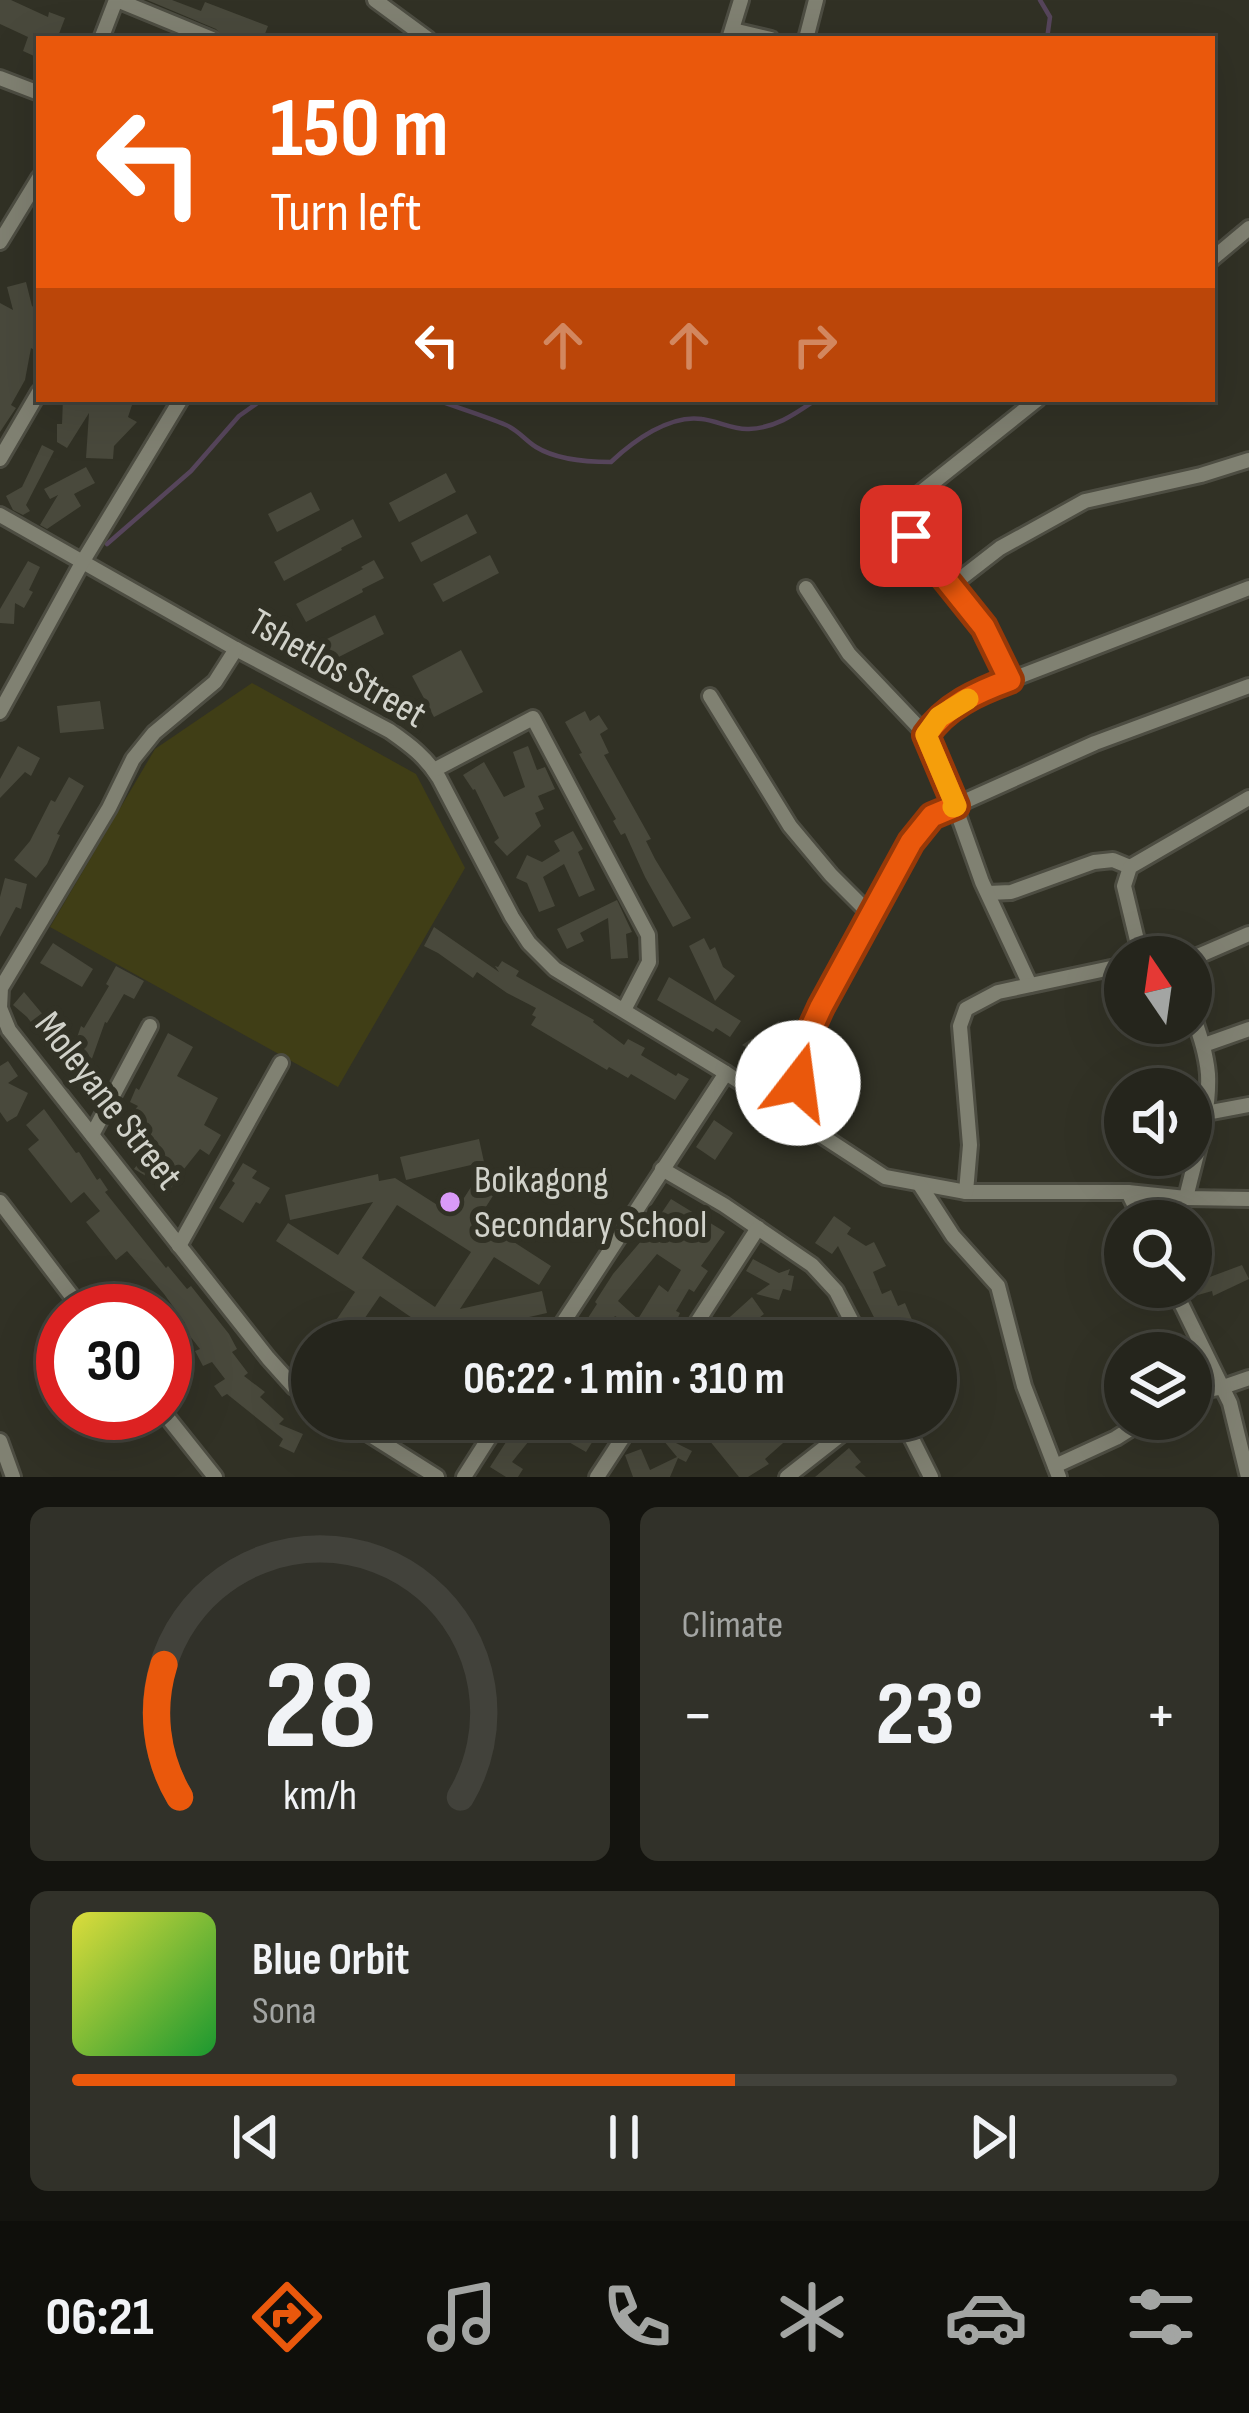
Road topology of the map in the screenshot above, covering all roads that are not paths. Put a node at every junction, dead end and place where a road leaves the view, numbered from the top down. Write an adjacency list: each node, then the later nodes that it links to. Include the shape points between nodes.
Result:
1 (117, 0): 6 (street); 7 (street)
2 (375, 0): 8 (street)
3 (741, 0): 5 (street)
4 (816, 0): 9 (street)
5 (730, 34)
6 (101, 36)
7 (205, 36)
8 (424, 36)
9 (807, 36)
10 (0, 78): 11 (street)
11 (36, 92)
12 (36, 183): 14 (street)
13 (1249, 228): 15 (street)
14 (0, 242)
15 (1215, 256)
16 (36, 397): 19 (street)
17 (179, 402): 22 (street)
18 (1034, 402): 23 (street, via 910,501 904,518 911,536)
19 (0, 459)
20 (1249, 460): 23 (street, via 1084,501)
21 (0, 515): 22 (street, Tshetlos Street)
22 (82, 561): 26 (street, Tshetlos Street); 30 (street)
23 (951, 586): 27 (street, via 984,627)
24 (806, 588): 31 (street, via 848,654)
25 (1249, 588): 27 (street)
26 (236, 649): 32 (street, Tshetlos Street, via 390,731); 53 (street, Moleyane Street, via 215,682 133,759 1,988 8,1030)
27 (1010, 680): 31 (street, via 939,717)
28 (1249, 686): 34 (street)
29 (710, 696): 37 (street, via 790,826)
30 (0, 712)
31 (926, 735): 34 (street)
32 (434, 770): 43 (street, Tshetlos Street, via 529,943 555,969); 43 (street, via 533,718 648,935 649,962)
33 (1249, 798): 35 (street)
34 (956, 806): 36 (street); 37 (street, via 932,816 911,842)
35 (1130, 867): 36 (street, via 1094,862); 39 (street, via 1124,886)
36 (988, 893): 42 (street)
37 (872, 916): 51 (street, via 821,1007 798,1083)
38 (1249, 934): 40 (street)
39 (1136, 936)
40 (1212, 950)
41 (1104, 969): 42 (street)
42 (1030, 985): 57 (street, via 966,1009)
43 (624, 1010): 49 (street, Tshetlos Street)
44 (150, 1027): 53 (street)
45 (1249, 1029): 46 (street)
46 (1204, 1045): 48 (street)
47 (281, 1064): 64 (street)
48 (1207, 1068)
49 (726, 1073): 51 (street, Tshetlos Street); 54 (street)
50 (1249, 1105): 52 (street)
51 (780, 1108): 56 (street, Tshetlos Street, via 885,1177)
52 (1212, 1112)
53 (92, 1135): 64 (street, Moleyane Street)
54 (662, 1169): 63 (street); 67 (street)
55 (1191, 1176): 59 (street)
56 (920, 1185): 57 (street, Tshetlos Street); 83 (street, via 998,1286)
57 (966, 1192): 58 (street, Tshetlos Street)
58 (1128, 1192): 59 (street, Tshetlos Street); 61 (street)
59 (1186, 1198): 60 (street, Tshetlos Street)
60 (1249, 1199)
61 (1132, 1200)
62 (0, 1202): 65 (street)
63 (758, 1228): 68 (street); 69 (street, via 823,1275)
64 (179, 1246): 71 (street, Moleyane Street)
65 (62, 1284)
66 (1184, 1308): 72 (street)
67 (565, 1320)
68 (699, 1320)
69 (851, 1320)
70 (1249, 1378): 72 (street)
71 (291, 1384)
72 (1223, 1387): 73 (street); 91 (street)
73 (1212, 1389)
74 (185, 1440): 82 (street)
75 (378, 1440): 86 (street)
76 (488, 1440): 87 (street)
77 (621, 1440): 88 (street)
78 (834, 1440): 89 (street)
79 (912, 1440): 90 (street)
80 (1111, 1440): 83 (street)
81 (0, 1442): 84 (street)
82 (210, 1471): 85 (street)
83 (1057, 1471)
84 (13, 1477)
85 (190, 1477)
86 (437, 1477)
87 (464, 1477)
88 (597, 1477)
89 (787, 1477)
90 (931, 1477)
91 (1248, 1477)

